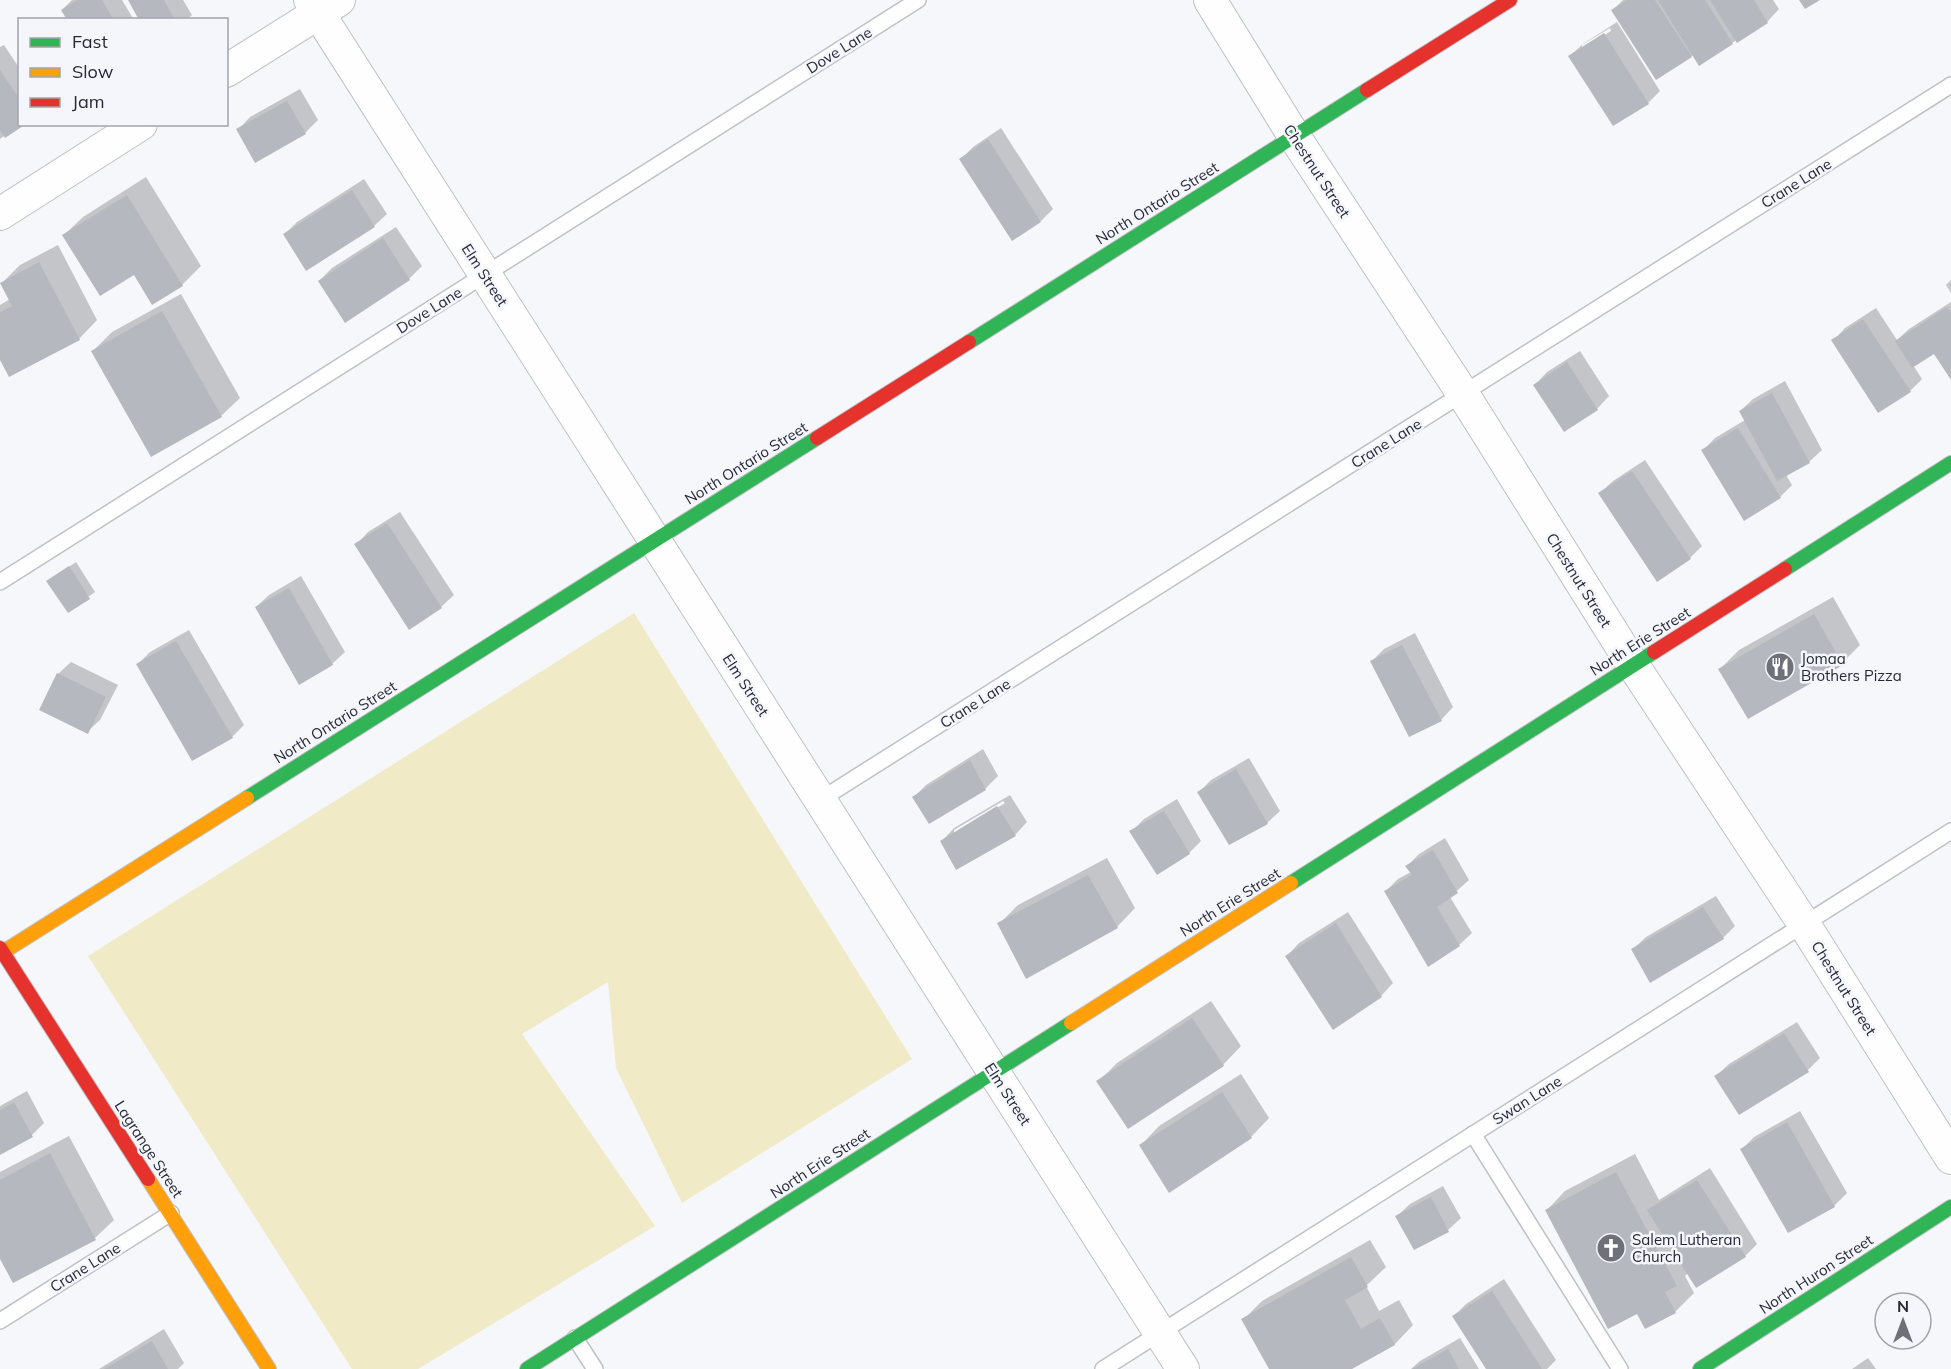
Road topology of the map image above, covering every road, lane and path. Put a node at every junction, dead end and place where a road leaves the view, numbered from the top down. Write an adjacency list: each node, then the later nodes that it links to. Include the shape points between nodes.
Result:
1 (918, 0): 10 (lane, Dove Lane)
2 (1210, 0): 8 (street, Chestnut Street)
3 (1510, 0): 8 (street, North Ontario Street)
4 (322, 4): 5 (street); 10 (street, Elm Street)
5 (228, 70)
6 (1951, 85): 11 (lane, Crane Lane)
7 (138, 126): 9 (street)
8 (1294, 136): 11 (street, Chestnut Street); 13 (street, North Ontario Street)
9 (0, 214)
10 (485, 275): 13 (street, Elm Street); 14 (lane, Dove Lane)
11 (1463, 394): 15 (street, Chestnut Street); 16 (lane, Crane Lane)
12 (1951, 463): 15 (street, North Erie Street)
13 (654, 540): 16 (street, Elm Street); 19 (street, North Ontario Street)
14 (0, 582)
15 (1633, 665): 18 (street, Chestnut Street); 20 (street, North Erie Street)
16 (820, 800): 20 (street, Elm Street)
17 (1951, 831): 18 (lane, Swan Lane)
18 (1804, 924): 21 (lane, Swan Lane); 22 (street, Chestnut Street)
19 (1, 951): 24 (street, Lagrange Street)
20 (993, 1072): 26 (street, Elm Street); 27 (street, North Erie Street)
21 (1473, 1134): 26 (lane, Swan Lane); 33 (lane)
22 (1951, 1158)
23 (1951, 1207): 34 (street, North Huron Street)
24 (171, 1213): 25 (lane, Crane Lane); 28 (street, Lagrange Street)
25 (0, 1321)
26 (1160, 1333): 31 (lane, Swan Lane); 32 (street, Elm Street)
27 (575, 1338): 29 (street, North Erie Street); 30 (lane)
28 (269, 1369)
29 (526, 1369)
30 (595, 1369)
31 (1103, 1369)
32 (1183, 1369)
33 (1620, 1369)
34 (1700, 1369)

